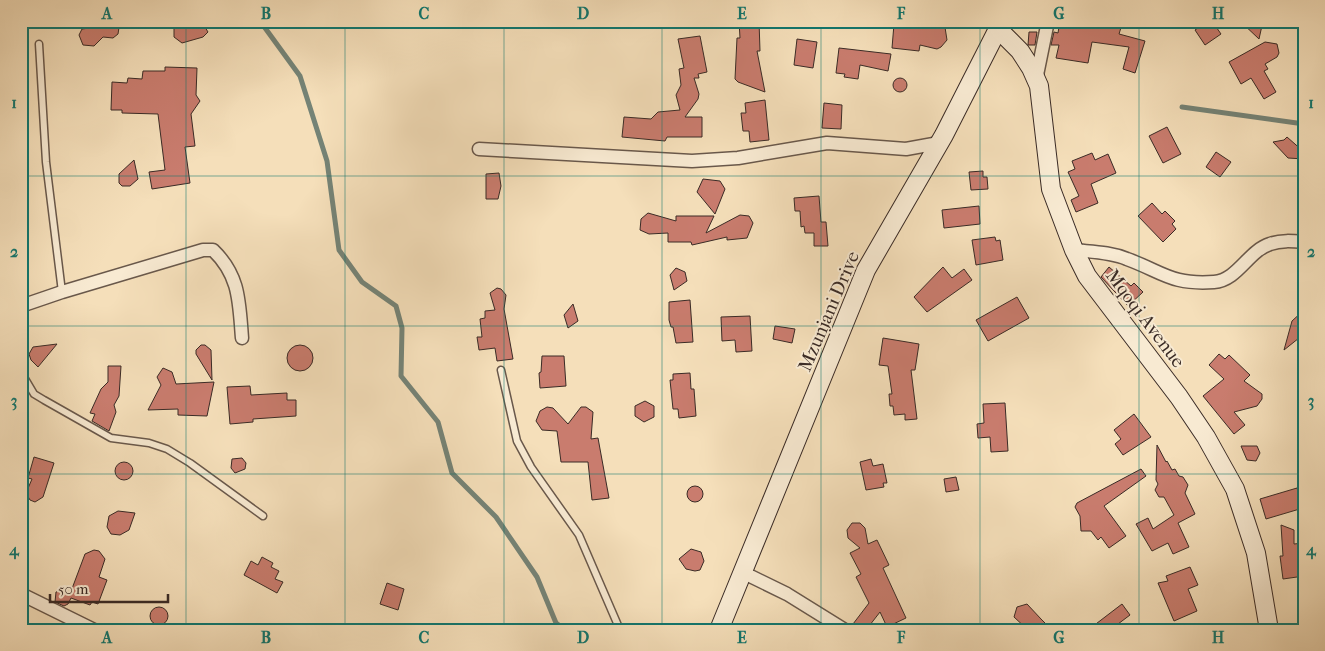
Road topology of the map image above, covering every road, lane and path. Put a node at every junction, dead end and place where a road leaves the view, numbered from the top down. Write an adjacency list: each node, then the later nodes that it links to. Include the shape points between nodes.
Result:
1 (1048, 21): 4 (street)
2 (1000, 26): 4 (street, Mqoqi Avenue, via 1020,51); 5 (street, Mzunjani Drive)
3 (39, 44): 9 (lane, via 46,162)
4 (1036, 80): 8 (street, Mqoqi Avenue, via 1051,189)
5 (939, 144): 6 (street, via 906,149 827,143 738,158 692,161); 15 (street, Mzunjani Drive, via 866,270)
6 (478, 149)
7 (1304, 242): 8 (street, via 1289,240 1269,244 1259,249 1228,278 1199,283 1176,281 1128,259)
8 (1074, 250): 21 (street, Mqoqi Avenue, via 1087,276 1179,396 1235,488 1256,553)
9 (62, 292): 10 (street); 11 (street, via 203,250 213,250 232,274)
10 (21, 306)
11 (242, 338)
12 (501, 370): 18 (lane, via 520,448 579,535)
13 (21, 372): 14 (lane, via 34,394 44,400 111,438 167,449)
14 (263, 516)
15 (742, 572): 19 (street, Mzunjani Drive); 20 (street, via 787,594)
16 (21, 594): 17 (street)
17 (94, 630)
18 (620, 630)
19 (719, 630)
20 (845, 630)
21 (1270, 630)

